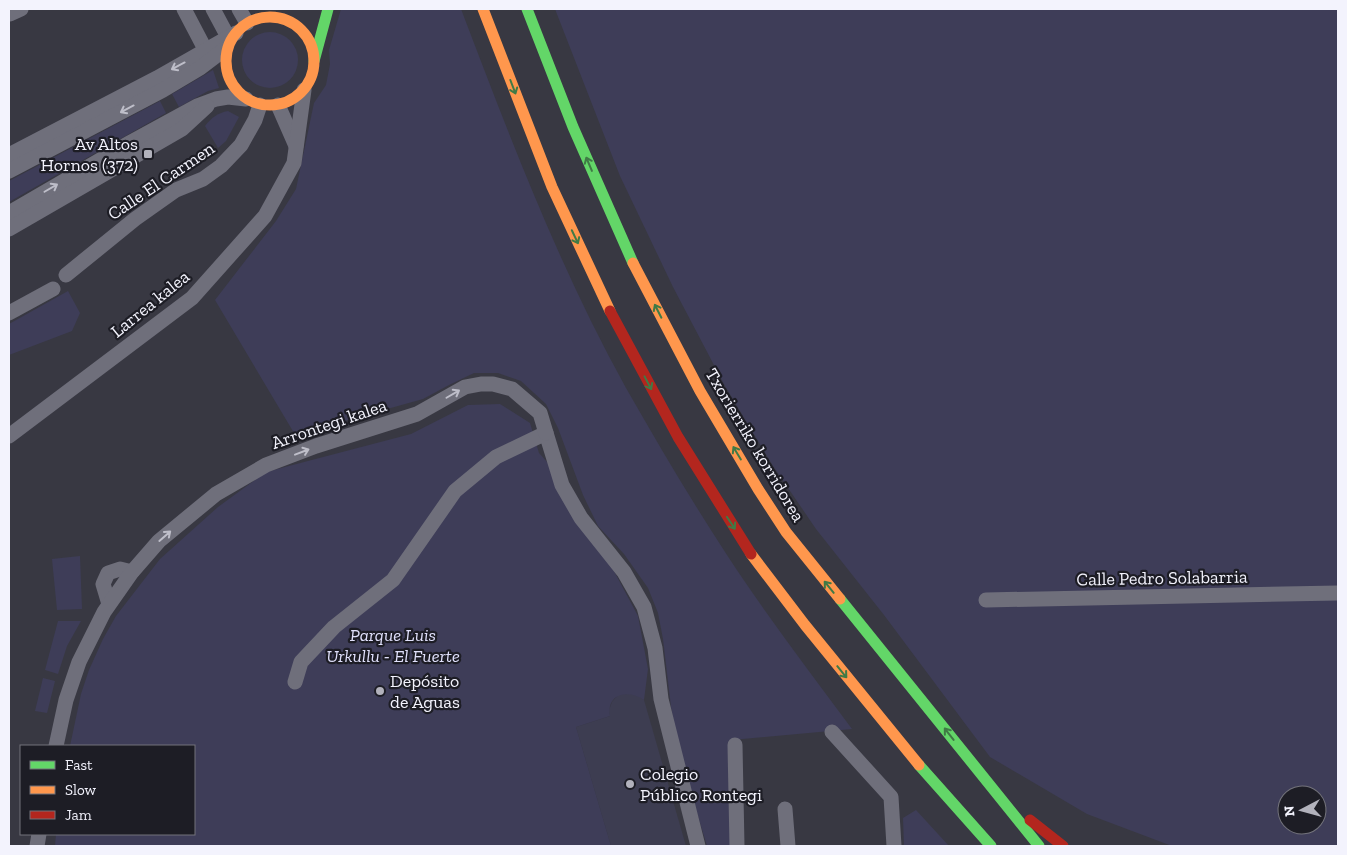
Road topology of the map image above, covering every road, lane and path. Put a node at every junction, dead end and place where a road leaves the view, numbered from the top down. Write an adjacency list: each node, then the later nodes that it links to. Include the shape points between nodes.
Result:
1 (184, 9): 9 (street)
2 (213, 9): 8 (street)
3 (239, 9): 8 (street)
4 (273, 9): 8 (main road)
5 (328, 9): 10 (main road)
6 (483, 9): 32 (main road, one-way to 32, via 537,150 597,284 663,409 722,509 811,634)
7 (527, 9): 31 (main road, Txorierriko korridorea, one-way to 7, via 786,532 727,437 619,234)
8 (240, 32): 9 (street); 10 (main road, via 274,17 286,20 307,36); 13 (main road, via 226,61 228,76 235,89); 17 (street, one-way to 17, via 200,68)
9 (206, 51): 16 (street, one-way to 16)
10 (314, 61): 11 (main road, via 312,76)
11 (304, 90): 14 (main road, via 293,100); 15 (street, Larrea kalea)
12 (216, 99): 13 (street, via 228,97); 18 (street, one-way to 12, via 161,125); 19 (street, via 182,129)
13 (253, 102): 14 (main road); 20 (street, Calle El Carmen, via 255,120 241,145 221,166 203,179 176,190)
14 (278, 105): 15 (street)
15 (296, 146): 24 (street, Larrea kalea, via 294,162 264,216 192,298)
16 (9, 155)
17 (9, 172)
18 (9, 213)
19 (9, 229)
20 (66, 275)
21 (53, 289): 22 (street)
22 (9, 313)
23 (546, 433): 27 (street, via 496,457 455,491 393,580 334,627 301,662); 29 (street, Arrontegi kalea, one-way to 23, via 79,662 109,604 104,584 108,573 120,569 132,572 159,541 216,494 266,465 417,414 465,387 480,384 512,389 540,413); 35 (street, Arrontegi kalea, via 562,484 581,518 624,572 644,607 655,648 661,699)
24 (9, 436)
25 (1338, 593): 26 (street, Calle Pedro Solabarria)
26 (986, 600)
27 (294, 682)
28 (832, 732): 38 (street, via 891,797)
29 (56, 745)
30 (735, 745): 36 (street)
31 (979, 773): 40 (main road, Txorierriko korridorea); 41 (main road)
32 (957, 808): 34 (main road); 39 (main road)
33 (785, 810): 37 (street)
34 (970, 839)
35 (698, 846)
36 (737, 846)
37 (788, 846)
38 (894, 846)
39 (991, 846)
40 (1039, 846)
41 (1063, 846)

